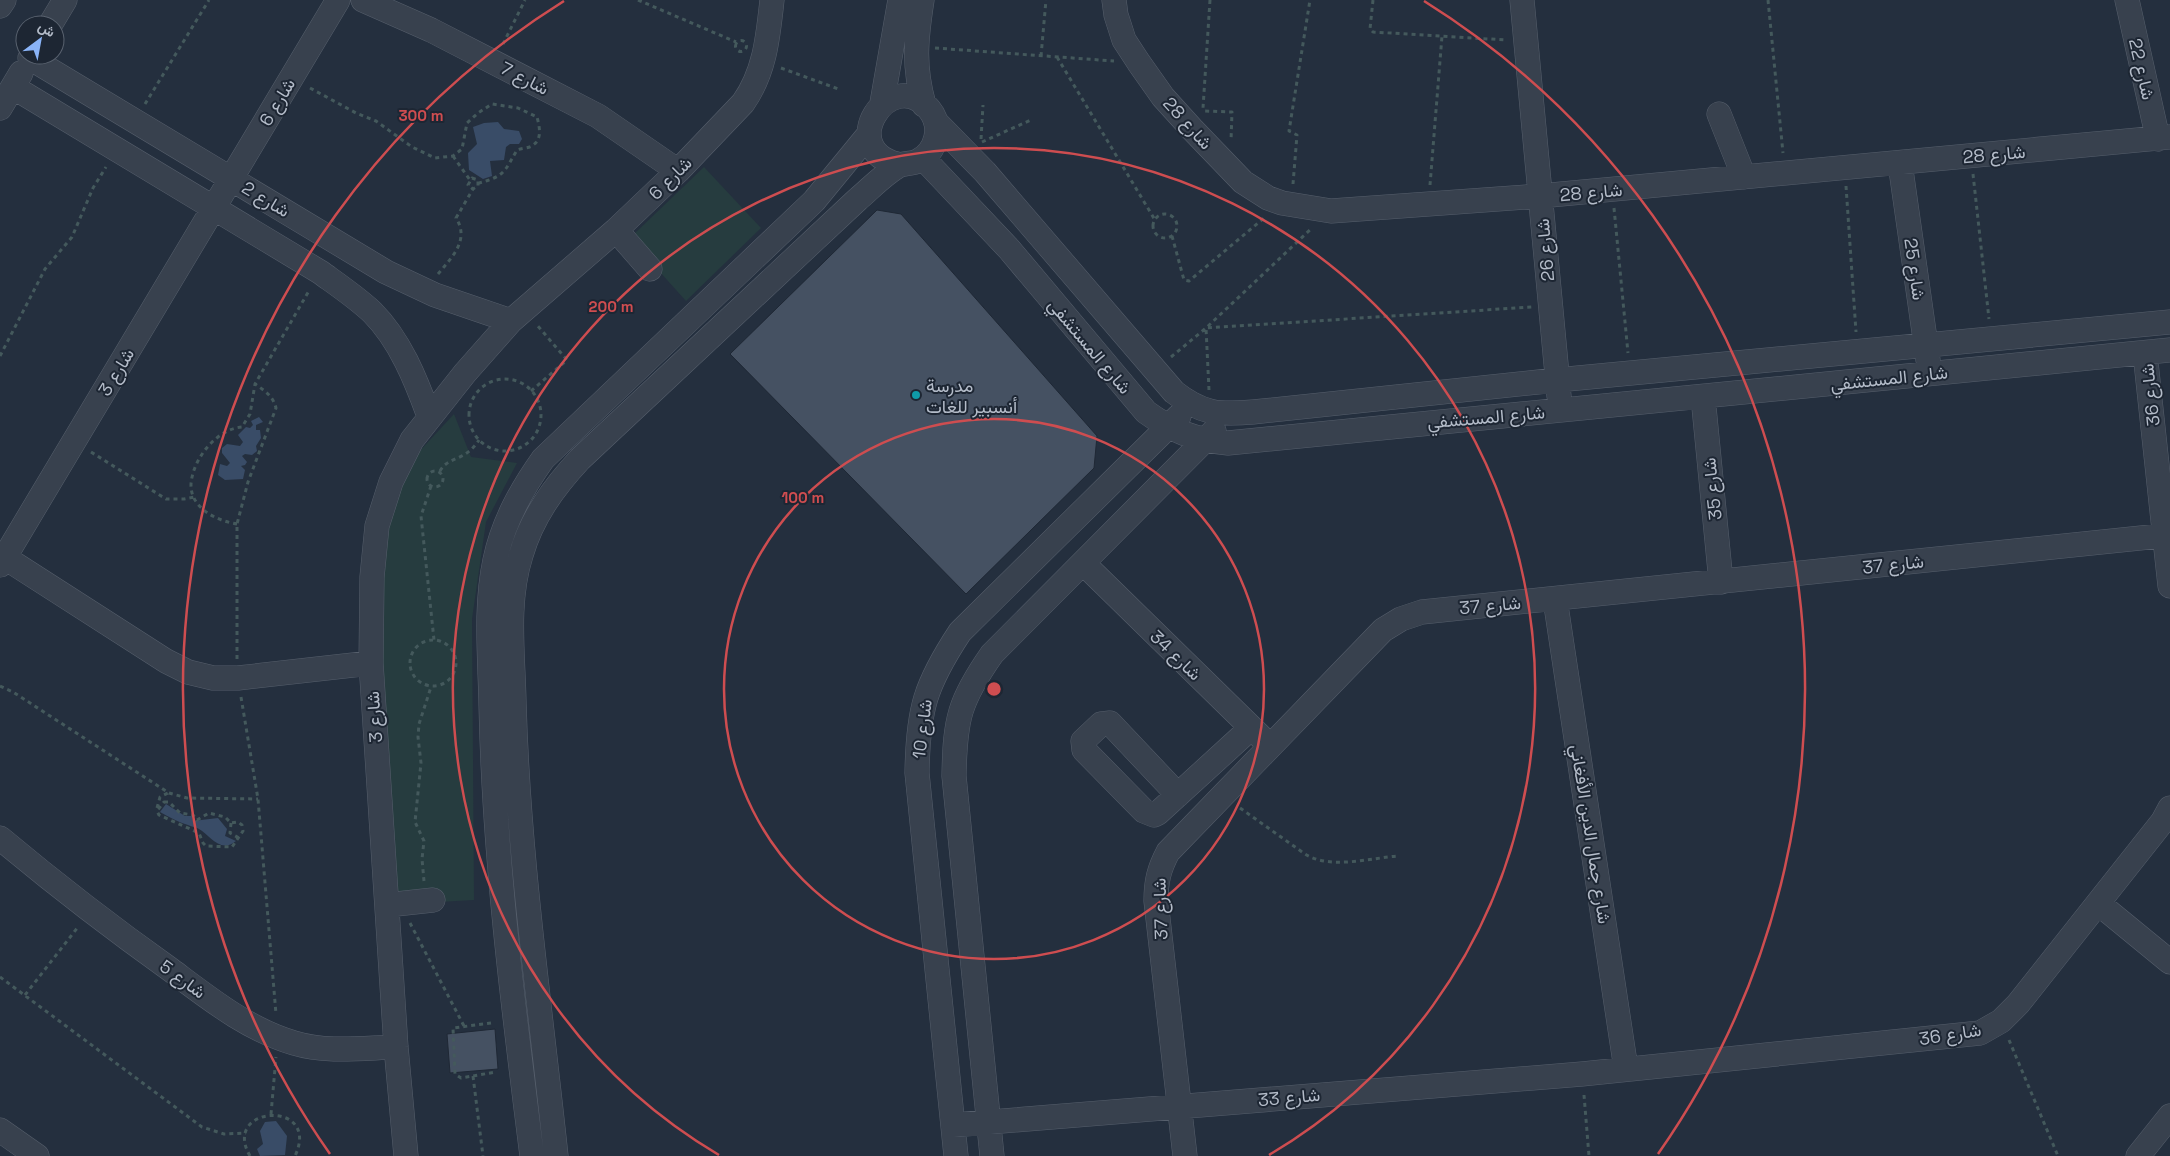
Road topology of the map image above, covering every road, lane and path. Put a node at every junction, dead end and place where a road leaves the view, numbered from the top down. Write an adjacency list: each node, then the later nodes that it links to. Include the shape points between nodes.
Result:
1 (4, 0): 19 (street)
2 (65, 0): 20 (street)
3 (209, 0): 41 (path)
4 (338, 0): 32 (street, شارع 6)
5 (363, 0): 27 (street, شارع 7)
6 (525, 0): 27 (path)
7 (638, 0): 22 (path)
8 (772, 0): 28 (street, شارع 6)
9 (900, 0): 35 (street)
10 (922, 0): 24 (street, شارع المستشفي)
11 (1046, 0): 25 (path)
12 (1114, 0): 29 (street, شارع 28, via 1124,40)
13 (1210, 0): 50 (path, via 1203,108 1205,111 1232,112)
14 (1310, 0): 61 (path, via 1289,131 1297,135)
15 (1373, 0): 21 (path, via 1370,29 1373,32)
16 (1522, 0): 23 (street, شارع 26)
17 (1768, 0): 53 (path)
18 (2127, 0): 43 (street, شارع 22)
19 (0, 6)
20 (56, 15)
21 (1442, 36): 23 (path); 62 (path)
22 (736, 42)
23 (1526, 42): 60 (street, شارع 26)
24 (916, 46): 25 (path); 38 (street, شارع المستشفي, via 917,81)
25 (1041, 56): 26 (path)
26 (1057, 57): 29 (path); 65 (path)
27 (494, 62): 52 (street, شارع 7, via 598,116)
28 (764, 62): 34 (path); 52 (street, شارع 6, via 743,103)
29 (1139, 63): 50 (street, شارع 28, via 1163,97)
30 (26, 65): 33 (street)
31 (44, 65): 41 (street, شارع 2)
32 (292, 78): 45 (path, via 376,121 412,147 436,158); 55 (street, شارع 6)
33 (13, 87): 37 (street); 44 (street, شارع 2)
34 (841, 90)
35 (882, 104): 38 (street, via 908,97); 42 (street, via 872,117)
36 (983, 105): 40 (path, via 981,142)
37 (0, 108)
38 (930, 113): 47 (street, via 936,138); 81 (street, شارع المستشفي, via 985,172)
39 (1719, 114): 54 (street)
40 (1034, 119)
41 (135, 121): 55 (street, شارع 2)
42 (869, 134): 49 (street, via 871,144 883,158); 129 (street, via 814,201 563,438 527,481 513,506 495,560 490,607 492,754)
43 (2164, 138): 46 (street, شارع 28)
44 (118, 150): 63 (street, شارع 2); 80 (path, via 93,188 72,237 45,268)
45 (454, 156): 56 (path); 57 (path, via 462,149 467,123 492,104 518,108 537,117 540,127 533,146 517,150 504,172 492,180)
46 (1971, 156): 48 (street, شارع 28); 75 (path)
47 (923, 158): 49 (street); 91 (street, شارع المستشفي, via 1009,249 1146,412)
48 (1900, 163): 51 (street, شارع 28); 76 (street, شارع 25)
49 (900, 165): 129 (street, via 837,218 580,460 560,480 531,528 520,555 511,611 516,752)
50 (1230, 168): 61 (street, شارع 28, via 1243,182 1268,198)
51 (1845, 168): 53 (street, شارع 28); 78 (path)
52 (678, 171): 66 (street, شارع 6)
53 (1785, 174): 54 (street, شارع 28)
54 (1744, 177): 59 (street, شارع 28)
55 (231, 179): 63 (street, شارع 3); 70 (street, شارع 2, via 386,272)
56 (470, 180): 57 (path, via 475,179); 58 (path, via 468,185)
57 (478, 183): 58 (path)
58 (473, 189): 70 (path, via 457,212 456,218 462,230 456,250)
59 (1612, 190): 60 (street, شارع 28); 82 (path)
60 (1540, 196): 62 (street, شارع 28); 71 (street, شارع 26)
61 (1286, 204): 64 (street, شارع 28); 67 (path, via 1189,281 1184,280)
62 (1429, 204): 64 (street, شارع 28)
63 (214, 208): 69 (street, شارع 2); 93 (street, شارع 3)
64 (1331, 211): 74 (path)
65 (1155, 220): 67 (path, via 1153,225 1157,235); 67 (path, via 1163,214 1173,217 1177,227)
66 (616, 230): 68 (street); 72 (street, شارع 6)
67 (1172, 236)
68 (650, 269)
69 (320, 272): 85 (path); 90 (street, شارع 2, via 353,295 391,337 419,388)
70 (425, 290): 72 (street, شارع 2)
71 (1550, 305): 74 (path); 84 (street, شارع 26)
72 (518, 315): 86 (path, via 566,360); 90 (street, شارع 3)
73 (2170, 322): 75 (street, شارع المستشفي)
74 (1206, 328): 81 (path); 88 (path)
75 (1991, 339): 76 (street, شارع المستشفي)
76 (1926, 345): 78 (street, شارع المستشفي); 83 (street, شارع 25)
77 (2170, 350): 79 (street, شارع المستشفي)
78 (1857, 352): 82 (street, شارع المستشفي)
79 (2145, 353): 83 (street, شارع المستشفي); 100 (street, شارع 36)
80 (0, 356)
81 (1155, 370): 88 (street, شارع المستشفي, via 1174,392)
82 (1630, 373): 84 (street, شارع المستشفي)
83 (1930, 374): 87 (street, شارع المستشفي)
84 (1557, 380): 88 (street, شارع المستشفي); 89 (street, شارع 26)
85 (255, 384): 97 (path, via 248,421 242,427 218,435 197,465 191,484); 99 (path, via 274,400 276,408 248,482)
86 (531, 391): 92 (path, via 538,399 541,419 533,438 526,445 506,451 487,446); 92 (path, via 507,379 481,388 469,414 473,432)
87 (1703, 397): 89 (street, شارع المستشفي); 104 (street, شارع 35)
88 (1211, 410): 91 (street, شارع 10); 94 (street, شارع 10)
89 (1560, 410): 94 (street, شارع المستشفي, via 1228,443)
90 (429, 416): 109 (street, شارع 3, via 412,440 391,482 377,526)
91 (1167, 427): 94 (street, شارع المستشفي); 98 (street, شارع 10)
92 (479, 440): 95 (path, via 472,450 444,464)
93 (74, 441): 97 (path, via 166,499); 102 (street, شارع 3)
94 (1204, 441): 101 (street, شارع 10)
95 (440, 471): 96 (path, via 431,471 428,475 426,479); 96 (path, via 443,483 435,488)
96 (431, 486): 108 (path, via 421,516)
97 (194, 496): 99 (path, via 201,508 212,516)
98 (1070, 523): 101 (street, شارع 34); 103 (street, شارع 10)
99 (237, 524): 110 (path)
100 (2167, 536): 104 (street, شارع 37); 105 (street, شارع 36)
101 (1091, 555): 106 (street, شارع 10); 113 (street, شارع 34)
102 (2, 561): 110 (street, via 166,661 196,674)
103 (1031, 562): 106 (street); 146 (street, شارع 10, via 960,632 939,663 924,698 918,736 917,773)
104 (1721, 582): 107 (street, شارع 37)
105 (2170, 586)
106 (1058, 588): 145 (street, شارع 10, via 992,654 973,681 959,712 955,743 957,810)
107 (1555, 599): 114 (street, شارع 37, via 1422,612 1401,619 1367,645); 138 (street, شارع جمال الدين الأفغاني)
108 (434, 640): 112 (path, via 419,645 410,658 417,680); 112 (path, via 449,646 456,660 447,682)
109 (370, 663): 110 (street); 127 (street, شارع 3)
110 (238, 678): 118 (path)
111 (0, 686): 115 (path)
112 (432, 686): 125 (path, via 419,724 420,763 415,822 424,840 422,859)
113 (1251, 728): 114 (street, شارع 34); 116 (street)
114 (1270, 746): 117 (street, شارع 37)
115 (169, 793): 118 (path, via 187,798); 120 (path, via 158,801)
116 (1178, 795)
117 (1223, 796): 124 (path, via 1316,860 1329,862); 142 (street, شارع 37, via 1168,852 1156,884)
118 (258, 799): 136 (path)
119 (2170, 808): 126 (street, شارع 36)
120 (157, 811): 121 (path, via 164,802 169,802 197,820 209,813 225,817); 123 (path, via 159,815 199,833 203,843 209,847 232,847)
121 (232, 823): 123 (path, via 230,833); 123 (path, via 238,822 243,827)
122 (0, 838): 128 (street, شارع 5)
123 (239, 838)
124 (1398, 856)
125 (430, 901): 127 (street)
126 (2098, 903): 130 (street); 133 (street, شارع 36)
127 (394, 904): 135 (path); 137 (street, شارع 3)
128 (90, 910): 132 (path); 136 (street, شارع 5, via 236,1018)
129 (516, 915): 154 (street); 155 (street)
130 (2170, 962)
131 (0, 977): 132 (path)
132 (24, 995): 148 (path, via 202,1127 224,1134)
133 (2001, 1021): 138 (street, شارع 36, via 1980,1033); 160 (path)
134 (491, 1023): 135 (path)
135 (464, 1026): 141 (path, via 452,1030 455,1074 460,1078)
136 (278, 1037): 137 (street, شارع 5, via 295,1044 327,1049); 143 (path)
137 (396, 1046): 152 (street, شارع 3)
138 (1626, 1068): 140 (street, شارع 33)
139 (496, 1072): 141 (path)
140 (1582, 1074): 142 (street, شارع 33); 159 (path)
141 (473, 1076): 153 (path)
142 (1178, 1106): 145 (street, شارع 33); 158 (street, شارع 37)
143 (271, 1114): 148 (path, via 256,1119); 151 (path, via 288,1118 298,1132 300,1140)
144 (2170, 1116): 161 (street)
145 (989, 1122): 146 (street, شارع 33); 157 (street, شارع 10)
146 (953, 1125): 156 (street, شارع 10)
147 (0, 1130): 149 (street)
148 (246, 1133): 150 (path, via 245,1142)
149 (37, 1156)
150 (250, 1156)
151 (295, 1156)
152 (406, 1156)
153 (483, 1156)
154 (532, 1156)
155 (556, 1156)
156 (956, 1156)
157 (992, 1156)
158 (1185, 1156)
159 (1589, 1156)
160 (2058, 1156)
161 (2138, 1156)

